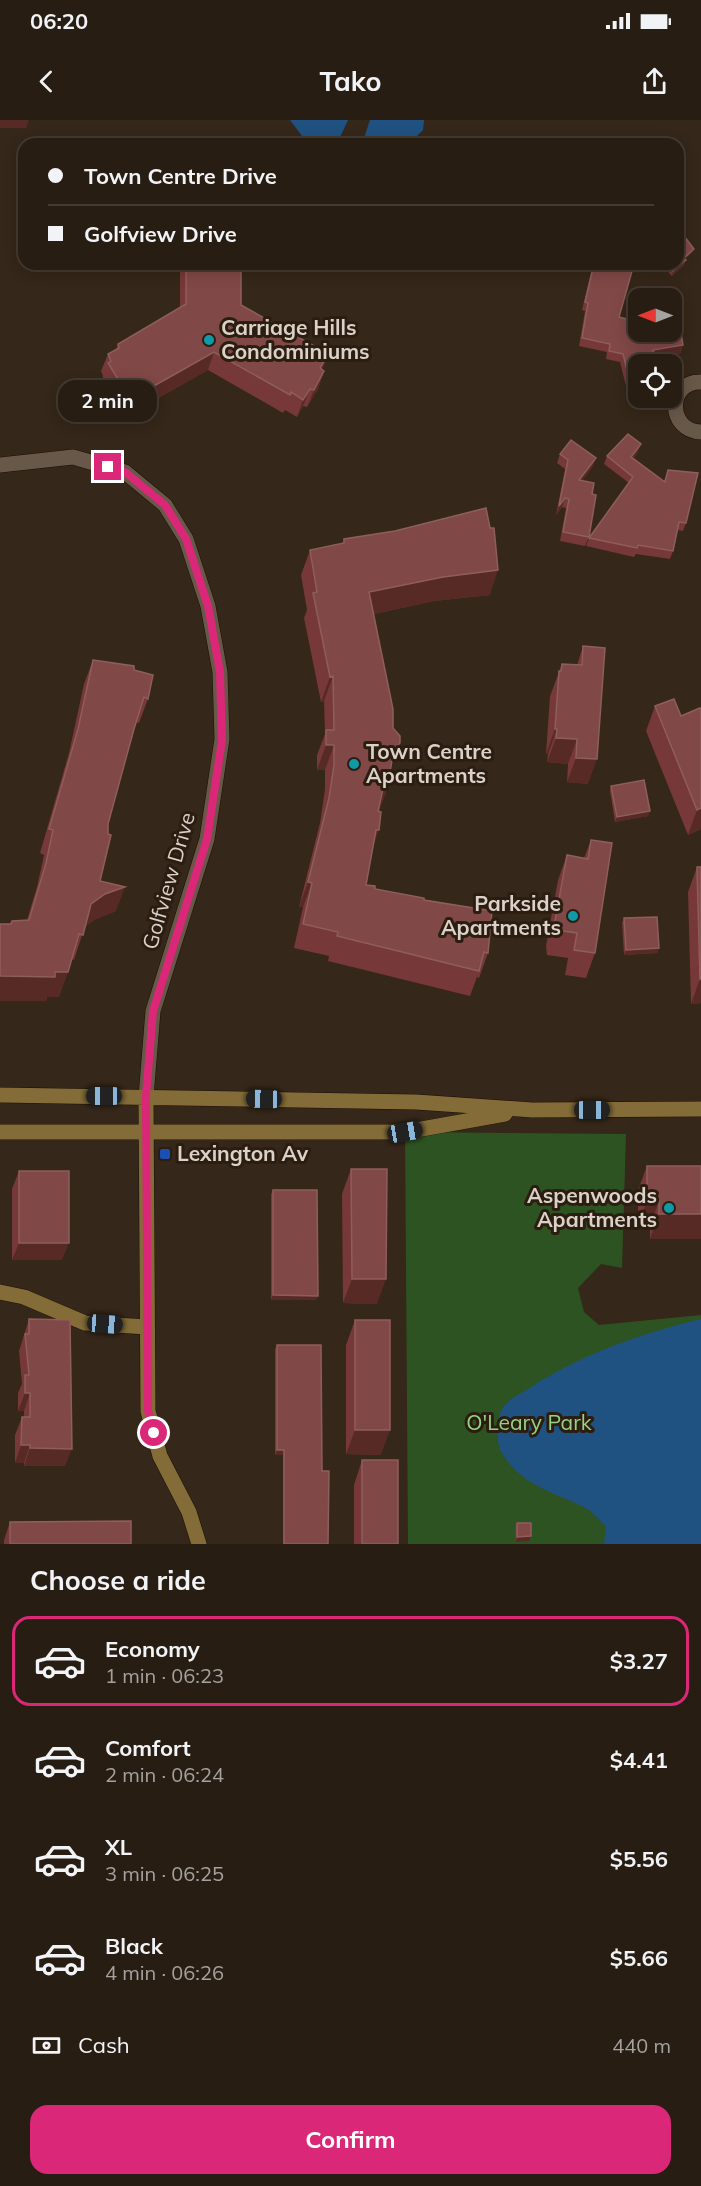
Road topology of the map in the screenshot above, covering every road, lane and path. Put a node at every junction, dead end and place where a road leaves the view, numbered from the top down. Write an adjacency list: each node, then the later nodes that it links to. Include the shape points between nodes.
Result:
1 (701, 382): 2 (street, via 682,389 674,404 683,426)
2 (701, 432)
3 (0, 465): 5 (street, Golfview Drive, via 73,458 125,472 165,505 181,530 208,606 220,672 222,740 207,839 153,1011)
4 (0, 1095): 5 (street)
5 (146, 1096): 6 (street, via 416,1102); 9 (street)
6 (532, 1110): 7 (street); 9 (street, via 405,1132)
7 (701, 1110)
8 (0, 1132): 9 (street)
9 (146, 1132): 11 (street)
10 (0, 1292): 11 (street, via 24,1297 85,1323)
11 (147, 1327): 12 (street, via 148,1411 160,1456 189,1512)
12 (199, 1544)

